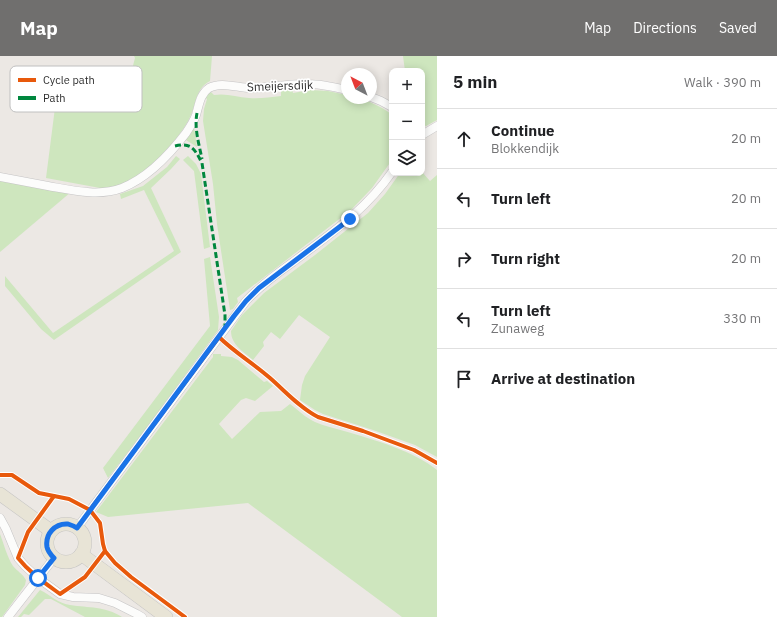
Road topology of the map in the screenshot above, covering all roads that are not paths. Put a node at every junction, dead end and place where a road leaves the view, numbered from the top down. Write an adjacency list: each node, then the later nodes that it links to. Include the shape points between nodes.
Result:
1 (341, 89): 7 (street, Smeijersdijk, via 306,84 258,88 226,85 212,87 201,97 189,128 181,139 150,172 122,188 77,191)
2 (377, 100): 3 (street)
3 (389, 105)
4 (437, 126): 5 (street)
5 (425, 133)
6 (389, 176): 10 (street, via 353,216 262,285 246,301)
7 (0, 177)
8 (0, 494): 11 (main road)
9 (0, 518): 14 (street, via 18,558)
10 (77, 528): 11 (main road, via 70,524 60,525); 12 (main road, via 84,539 85,546)
11 (51, 531): 13 (main road, via 47,538 47,547)
12 (81, 554): 13 (main road, via 67,562); 17 (main road)
13 (54, 558): 14 (street)
14 (38, 578): 15 (street); 16 (street, via 60,594 115,602)
15 (8, 617)
16 (142, 617)
17 (166, 617)

